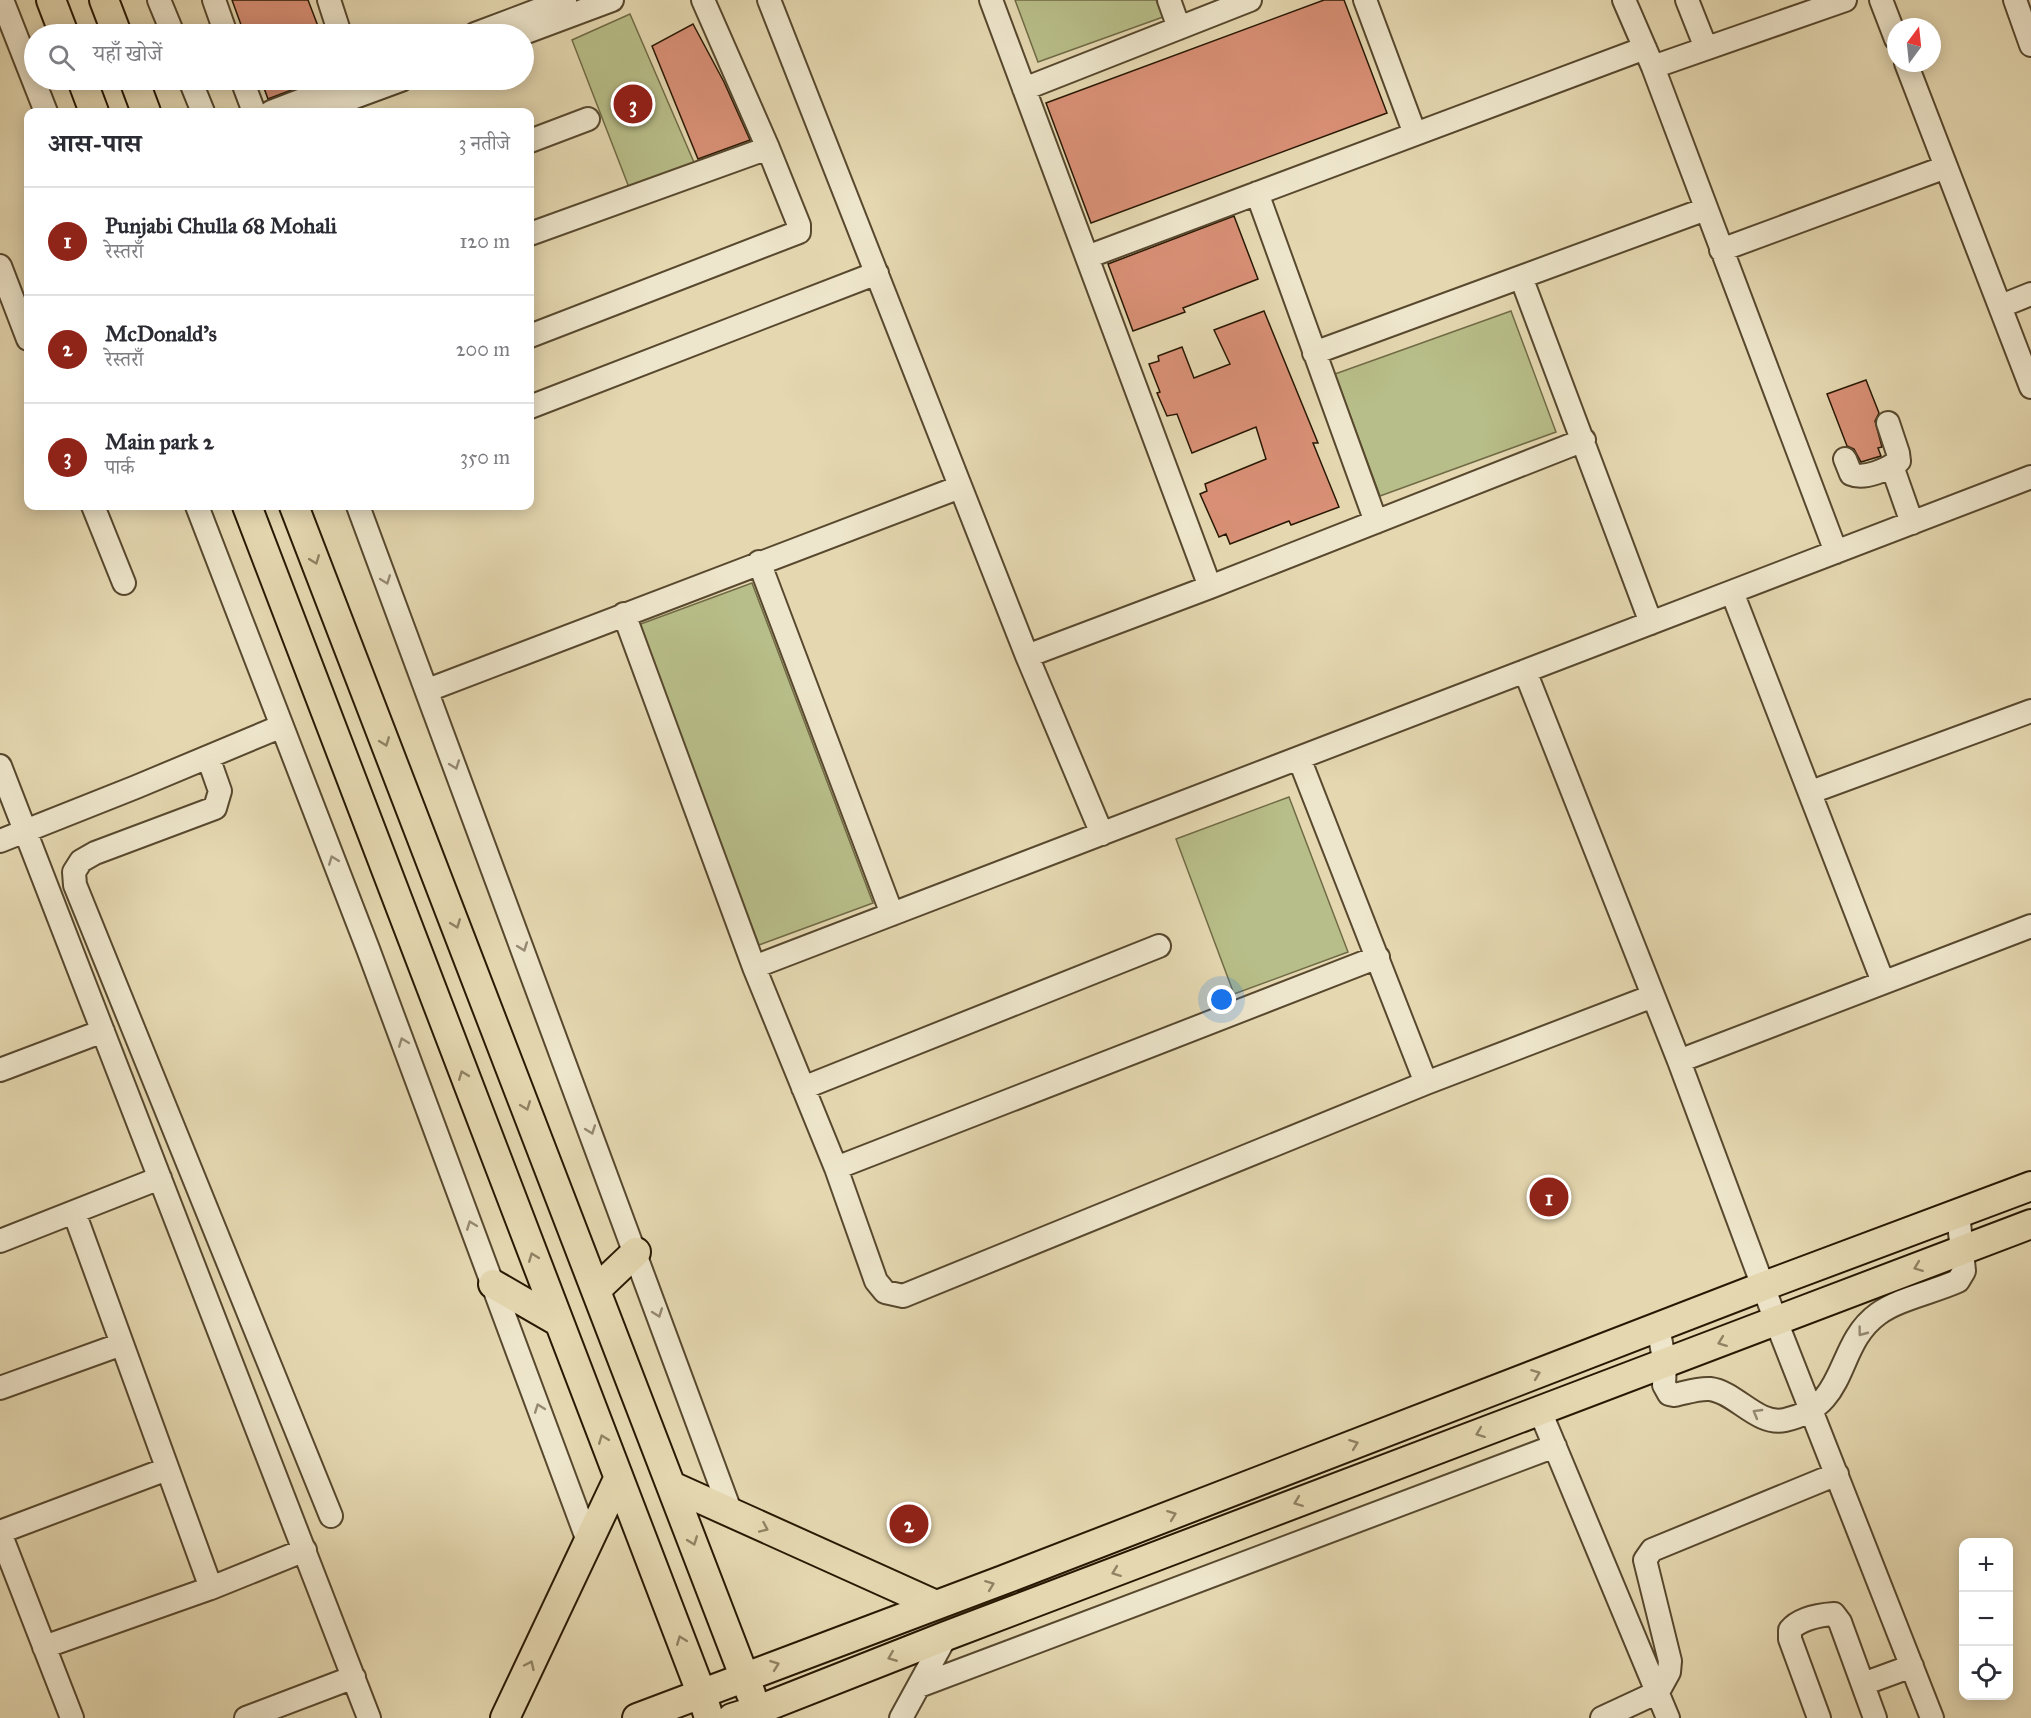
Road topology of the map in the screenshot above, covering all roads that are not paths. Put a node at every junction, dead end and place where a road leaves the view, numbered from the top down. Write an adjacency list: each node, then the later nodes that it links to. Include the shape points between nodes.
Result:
1 (2, 0): 31 (street)
2 (51, 0): 21 (main road)
3 (104, 0): 22 (main road)
4 (159, 0): 23 (street)
5 (214, 0): 24 (street)
6 (329, 0): 25 (street)
7 (565, 0): 26 (street)
8 (703, 0): 52 (street)
9 (769, 0): 60 (street)
10 (991, 0): 34 (street)
11 (1169, 0): 27 (street)
12 (1250, 0): 27 (street)
13 (1365, 0): 50 (street)
14 (1624, 0): 32 (street)
15 (1687, 0): 30 (street)
16 (1845, 0): 30 (street)
17 (1881, 0): 20 (street)
18 (602, 2): 28 (street)
19 (2021, 4): 29 (street)
20 (1888, 18)
21 (60, 24)
22 (113, 24)
23 (169, 24)
24 (222, 24)
25 (337, 24)
26 (501, 24)
27 (1179, 28): 34 (street)
28 (534, 29)
29 (2031, 45)
30 (1706, 48): 32 (street)
31 (24, 56)
32 (1649, 57): 50 (street); 55 (street)
33 (1909, 72): 53 (street)
34 (1024, 89): 58 (street)
35 (37, 90): 42 (street)
36 (86, 90): 43 (main road)
37 (138, 90): 44 (main road)
38 (194, 90): 45 (street)
39 (246, 90): 46 (street)
40 (338, 90): 47 (street)
41 (347, 90): 48 (street)
42 (44, 108)
43 (92, 108)
44 (144, 108)
45 (201, 108)
46 (252, 108)
47 (283, 108)
48 (320, 108)
49 (588, 119): 51 (street)
50 (1415, 134): 54 (street)
51 (534, 139)
52 (768, 148): 56 (street); 65 (street, via 799,232)
53 (1946, 167): 57 (street); 63 (street)
54 (1257, 193): 58 (street); 66 (street)
55 (1706, 209): 57 (street); 61 (street)
56 (534, 233)
57 (1721, 250): 82 (street)
58 (1087, 257): 85 (street)
59 (0, 266): 64 (street)
60 (877, 273): 68 (street); 74 (street)
61 (1521, 277): 66 (street); 70 (street)
62 (2031, 294): 63 (street)
63 (2001, 306): 67 (street)
64 (24, 329)
65 (534, 334)
66 (1314, 353): 80 (street)
67 (2031, 387)
68 (534, 398)
69 (1888, 423): 72 (street, via 1899,453 1899,460)
70 (1584, 440): 80 (street); 88 (street)
71 (1845, 459): 72 (street, via 1851,474 1861,477)
72 (1892, 466): 81 (street)
73 (2031, 477): 81 (street)
74 (960, 487): 83 (street); 89 (street)
75 (95, 510): 84 (street)
76 (199, 510): 93 (street)
77 (249, 510): 125 (main road, one-way to 77)
78 (296, 510): 124 (main road, one-way to 124)
79 (360, 510): 91 (street, one-way to 91)
80 (1376, 522): 85 (street)
81 (1912, 523): 82 (street)
82 (1836, 552): 86 (street)
83 (759, 562): 87 (street); 101 (street)
84 (123, 583)
85 (1210, 587): 89 (street)
86 (1732, 592): 88 (street); 97 (street)
87 (624, 614): 91 (street); 105 (street)
88 (1651, 623): 90 (street)
89 (1027, 656): 99 (street)
90 (1525, 671): 95 (street); 107 (street)
91 (428, 690): 121 (street, one-way to 121)
92 (2031, 711): 97 (street)
93 (282, 726): 94 (street); 122 (street, one-way to 93)
94 (208, 757): 98 (street); 134 (street, via 220,791 215,808 81,861 74,872 75,885)
95 (1299, 758): 99 (street); 104 (street)
96 (0, 766): 98 (street)
97 (1811, 792): 106 (street)
98 (26, 832): 100 (street); 108 (street)
99 (1102, 834): 101 (street)
100 (0, 841)
101 (892, 914): 105 (street)
102 (2031, 926): 106 (street)
103 (1159, 946): 112 (street)
104 (1378, 957): 111 (street); 113 (street)
105 (754, 967): 112 (street)
106 (1883, 982): 109 (street)
107 (1653, 996): 109 (street); 111 (street)
108 (103, 1031): 110 (street); 114 (street)
109 (1679, 1061): 123 (street)
110 (0, 1070)
111 (1426, 1083): 113 (street, via 903,1296 885,1292 876,1281)
112 (803, 1088): 113 (street)
113 (836, 1168)
114 (160, 1178): 116 (street); 135 (street)
115 (2031, 1186): 117 (main road)
116 (74, 1212): 119 (street); 128 (street)
117 (1958, 1213): 120 (street); 123 (main road)
118 (2031, 1224): 120 (main road)
119 (0, 1242)
120 (1962, 1250): 126 (main road, one-way to 126); 131 (street, one-way to 131, via 1964,1271 1958,1281 1877,1314 1862,1330 1826,1399)
121 (636, 1252): 124 (main road); 140 (street, one-way to 140)
122 (493, 1284): 125 (main road); 143 (street, one-way to 122)
123 (1764, 1286): 126 (street); 127 (main road)
124 (597, 1289): 139 (main road)
125 (557, 1321): 138 (main road, one-way to 125)
126 (1776, 1321): 129 (main road, one-way to 129); 131 (street)
127 (1659, 1327): 129 (street); 146 (main road, one-way to 127)
128 (122, 1344): 130 (street); 136 (street)
129 (1665, 1364): 131 (street, one-way to 129, via 1776,1422 1709,1389 1669,1394 1664,1385); 132 (main road)
130 (0, 1388)
131 (1811, 1410): 137 (street)
132 (1539, 1411): 133 (street); 147 (main road, one-way to 147)
133 (1555, 1446): 153 (street); 154 (street)
134 (304, 1450): 135 (street); 141 (street)
135 (272, 1465): 144 (street)
136 (167, 1469): 142 (street); 145 (street)
137 (1836, 1474): 149 (street); 154 (street, via 1652,1550 1645,1560 1670,1661 1669,1672)
138 (618, 1479): 143 (main road); 155 (main road, one-way to 138)
139 (672, 1486): 140 (main road); 150 (main road, one-way to 150)
140 (731, 1513): 146 (main road, one-way to 146)
141 (331, 1516)
142 (0, 1532): 148 (street)
143 (588, 1541): 160 (main road, one-way to 143)
144 (305, 1550): 145 (street); 151 (street)
145 (211, 1588): 148 (street)
146 (936, 1605): 150 (main road, one-way to 146)
147 (946, 1636): 153 (street); 156 (main road, one-way to 156)
148 (44, 1647): 157 (street)
149 (1912, 1666): 152 (street); 167 (street)
150 (744, 1676): 155 (main road); 156 (main road)
151 (354, 1677): 158 (street); 159 (street)
152 (1863, 1684): 165 (street, via 1834,1614 1795,1624 1790,1639); 166 (street)
153 (919, 1686): 162 (street)
154 (1658, 1692): 163 (street); 164 (street)
155 (705, 1706): 161 (main road)
156 (750, 1715)
157 (72, 1718)
158 (246, 1718)
159 (369, 1718)
160 (506, 1718)
161 (637, 1718)
162 (901, 1718)
163 (1602, 1718)
164 (1668, 1718)
165 (1820, 1718)
166 (1875, 1718)
167 (1932, 1718)

